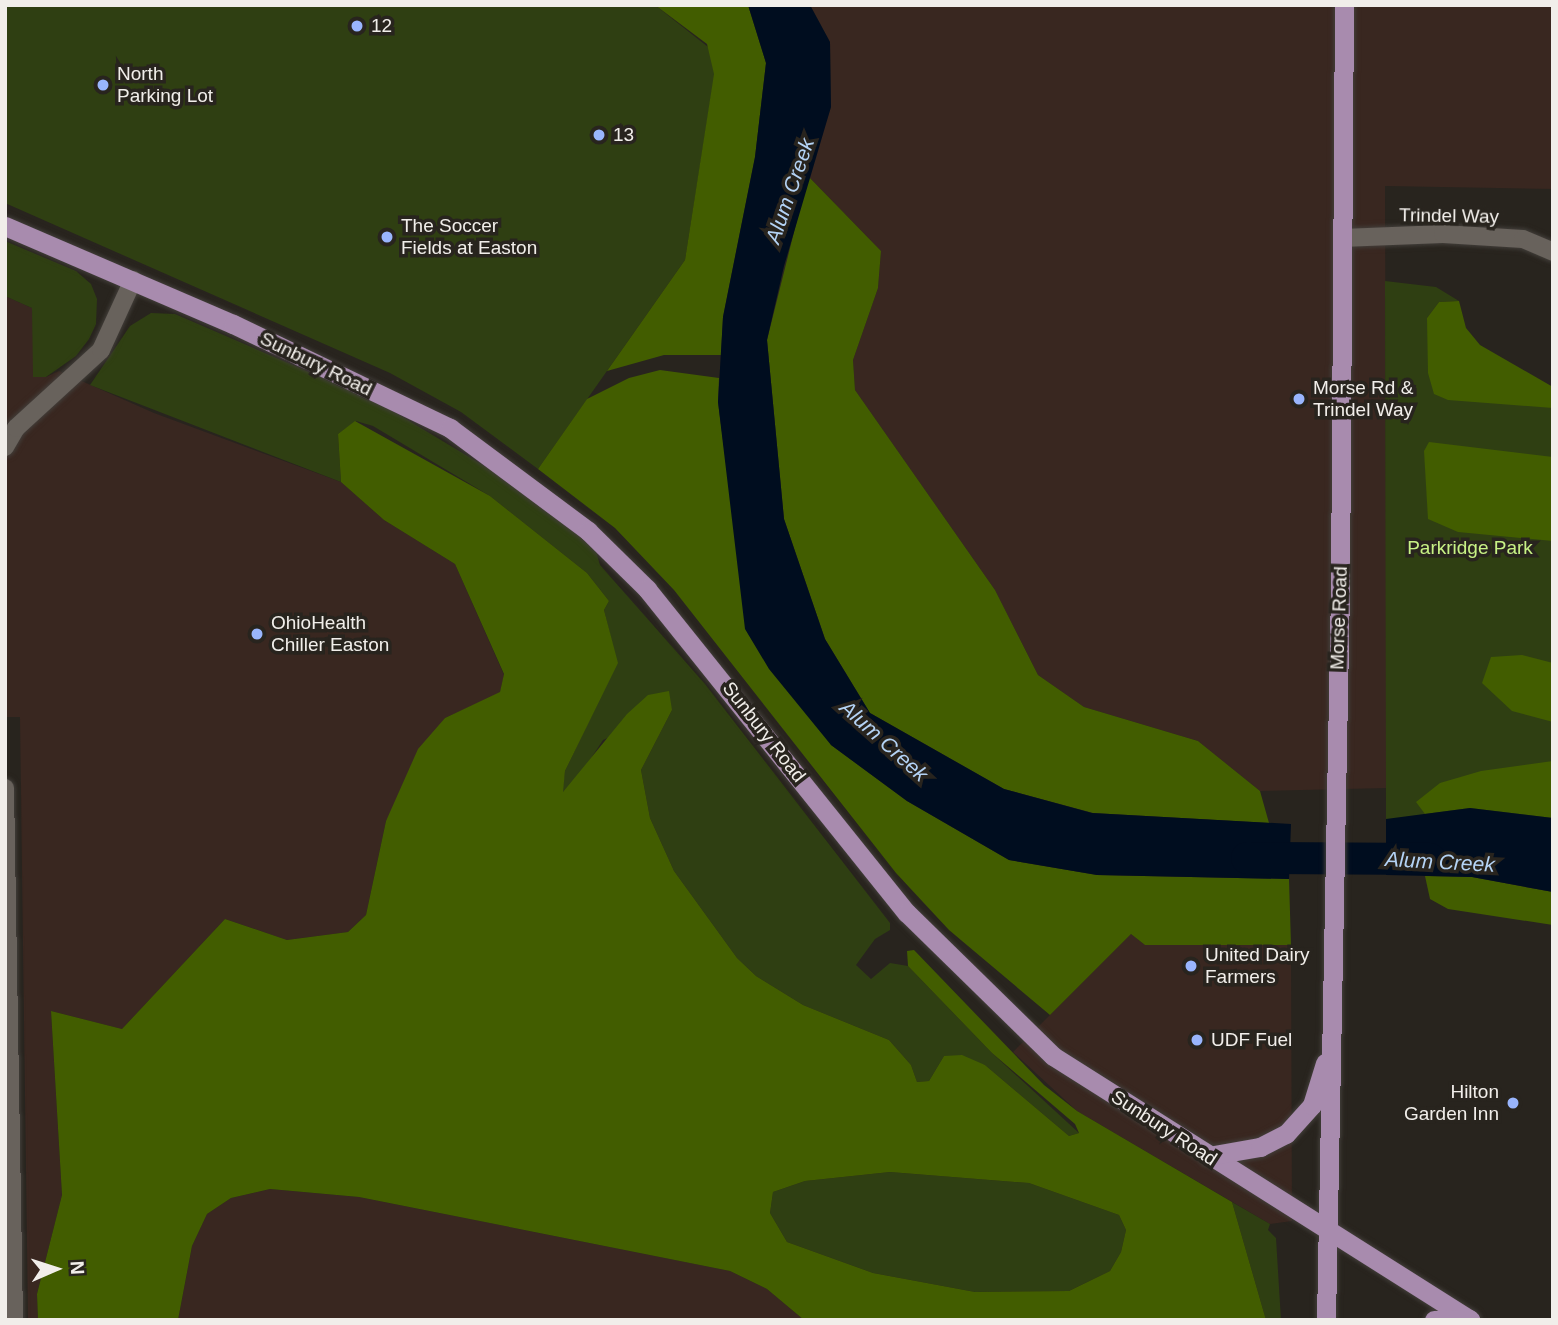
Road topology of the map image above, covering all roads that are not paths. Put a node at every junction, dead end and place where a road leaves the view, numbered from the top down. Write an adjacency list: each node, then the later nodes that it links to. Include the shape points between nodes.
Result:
1 (1345, 5): 3 (main road, Morse Road)
2 (5, 226): 5 (main road, Sunbury Road)
3 (1342, 238): 4 (street, Trindel Way, via 1457,235 1523,239); 8 (main road, Morse Road)
4 (1553, 252)
5 (133, 280): 6 (street, via 101,350 16,428); 9 (main road, Sunbury Road, via 450,428 588,531 647,589 907,913 1054,1056)
6 (5, 447)
7 (5, 788): 12 (street)
8 (1332, 1042): 9 (main road, via 1312,1105 1286,1134 1260,1147); 10 (main road, Morse Road)
9 (1208, 1156): 10 (main road, Sunbury Road)
10 (1329, 1230): 11 (main road, Sunbury Road); 13 (main road, Morse Road); 14 (main road, Morse Road)
11 (1469, 1319): 15 (main road)
12 (14, 1320)
13 (1326, 1320)
14 (1338, 1320)
15 (1434, 1320)

